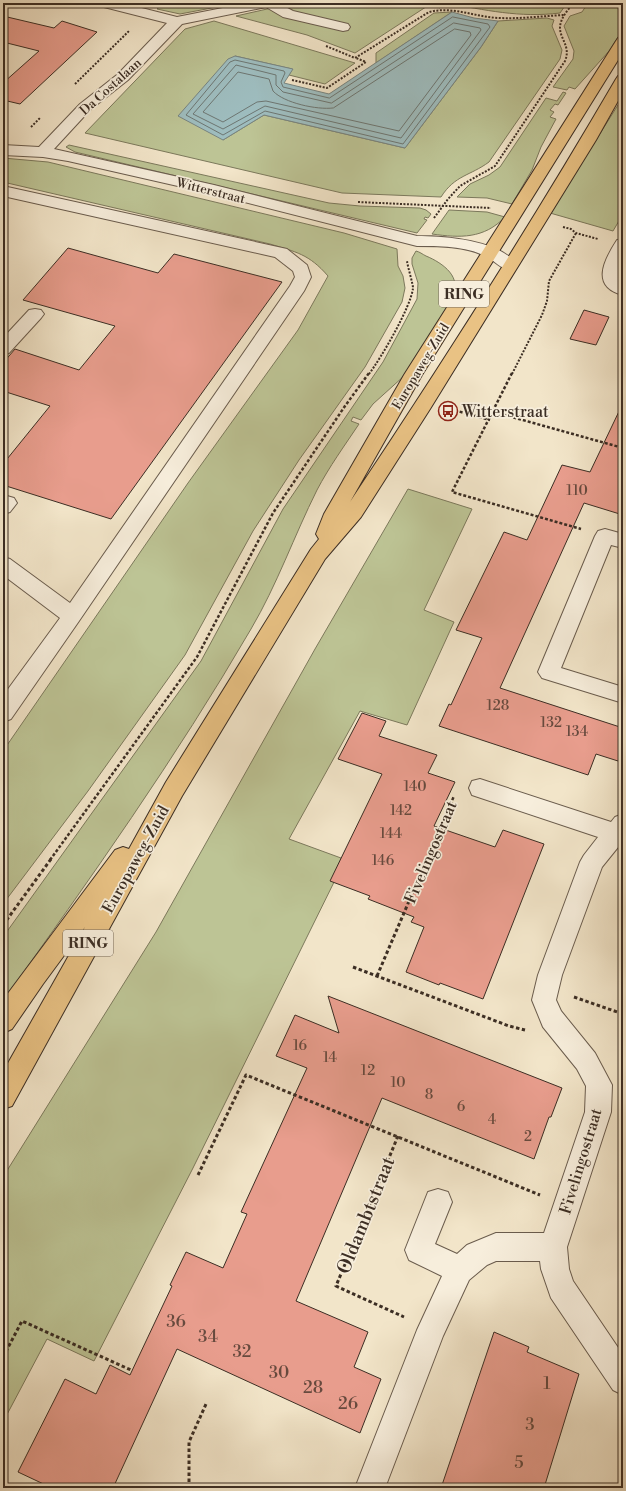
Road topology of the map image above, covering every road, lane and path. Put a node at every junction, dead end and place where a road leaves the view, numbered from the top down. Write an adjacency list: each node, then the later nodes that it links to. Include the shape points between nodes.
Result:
1 (105, 3): 6 (street)
2 (267, 3): 8 (street); 9 (street, via 288,14)
3 (435, 3): 5 (path)
4 (573, 3): 7 (path)
5 (440, 9): 7 (path, via 502,18); 11 (path, via 429,12)
6 (147, 13): 8 (street); 15 (path)
7 (564, 15): 22 (path, via 560,30 568,49 565,61 495,166 458,188)
8 (177, 21): 19 (street, Da Costalaan, via 123,77 85,107)
9 (343, 27)
10 (623, 41): 24 (main road, Europaweg-Zuid / RING)
11 (374, 46)
12 (355, 58): 14 (path, via 366,62 327,88)
13 (623, 79): 25 (main road, Europaweg-Zuid / RING, via 588,140)
14 (292, 80)
15 (75, 84)
16 (42, 116): 17 (path)
17 (30, 127)
18 (3, 150): 19 (street, Witterstraat)
19 (43, 152): 22 (street, Witterstraat, via 214,190)
20 (10, 197): 36 (street, via 281,253 301,269 303,277)
21 (576, 233): 30 (path, via 549,281 547,301 542,315)
22 (417, 241): 24 (street, Witterstraat, via 450,257); 42 (path, via 407,261 414,287 408,305 376,364 273,513 197,657)
23 (623, 244): 26 (street, via 611,267 610,276 610,280)
24 (486, 259): 25 (street, Witterstraat); 34 (main road, Europaweg-Zuid / RING, via 413,375 334,514)
25 (509, 265): 34 (main road, Europaweg-Zuid / RING, via 381,472 354,512)
26 (622, 296)
27 (35, 314): 28 (street)
28 (3, 349)
29 (448, 408): 31 (path)
30 (494, 412): 31 (path); 32 (path)
31 (490, 420): 33 (path, via 452,492)
32 (623, 448)
33 (614, 539): 37 (street, via 549,672)
34 (318, 554): 40 (main road, Europaweg-Zuid / RING)
35 (3, 564): 36 (street)
36 (72, 616): 38 (street)
37 (623, 695)
38 (3, 713)
39 (480, 788): 41 (street, Fivelingostraat); 44 (path, Fivelingostraat, via 455,793)
40 (174, 789): 47 (main road, Europaweg-Zuid / RING); 49 (main road, Europaweg-Zuid / RING)
41 (619, 829): 45 (street, Fivelingostraat, via 592,862)
42 (3, 925)
43 (353, 967): 44 (path)
44 (377, 976): 48 (path, via 509,1026)
45 (547, 987): 46 (path); 48 (street, Fivelingostraat, via 544,1000 552,1019)
46 (623, 1014)
47 (3, 1021)
48 (570, 1040): 53 (street, Fivelingostraat, via 586,1061 599,1085 598,1112)
49 (3, 1098)
50 (398, 1136): 51 (path, Oldambtstraat, via 246,1076); 53 (path, Oldambtstraat); 56 (path, Oldambtstraat, via 336,1286)
51 (198, 1175)
52 (438, 1202): 55 (street, via 418,1250)
53 (566, 1206): 54 (street, Fivelingostraat)
54 (553, 1247): 55 (street, via 496,1247 476,1255); 59 (street, Fivelingostraat, via 555,1269 561,1288)
55 (459, 1270): 56 (street)
56 (431, 1330): 62 (street)
57 (3, 1357): 58 (path, via 22,1320)
58 (130, 1370)
59 (623, 1380)
60 (206, 1404): 61 (path, via 190,1442)
61 (189, 1488)
62 (370, 1488)

